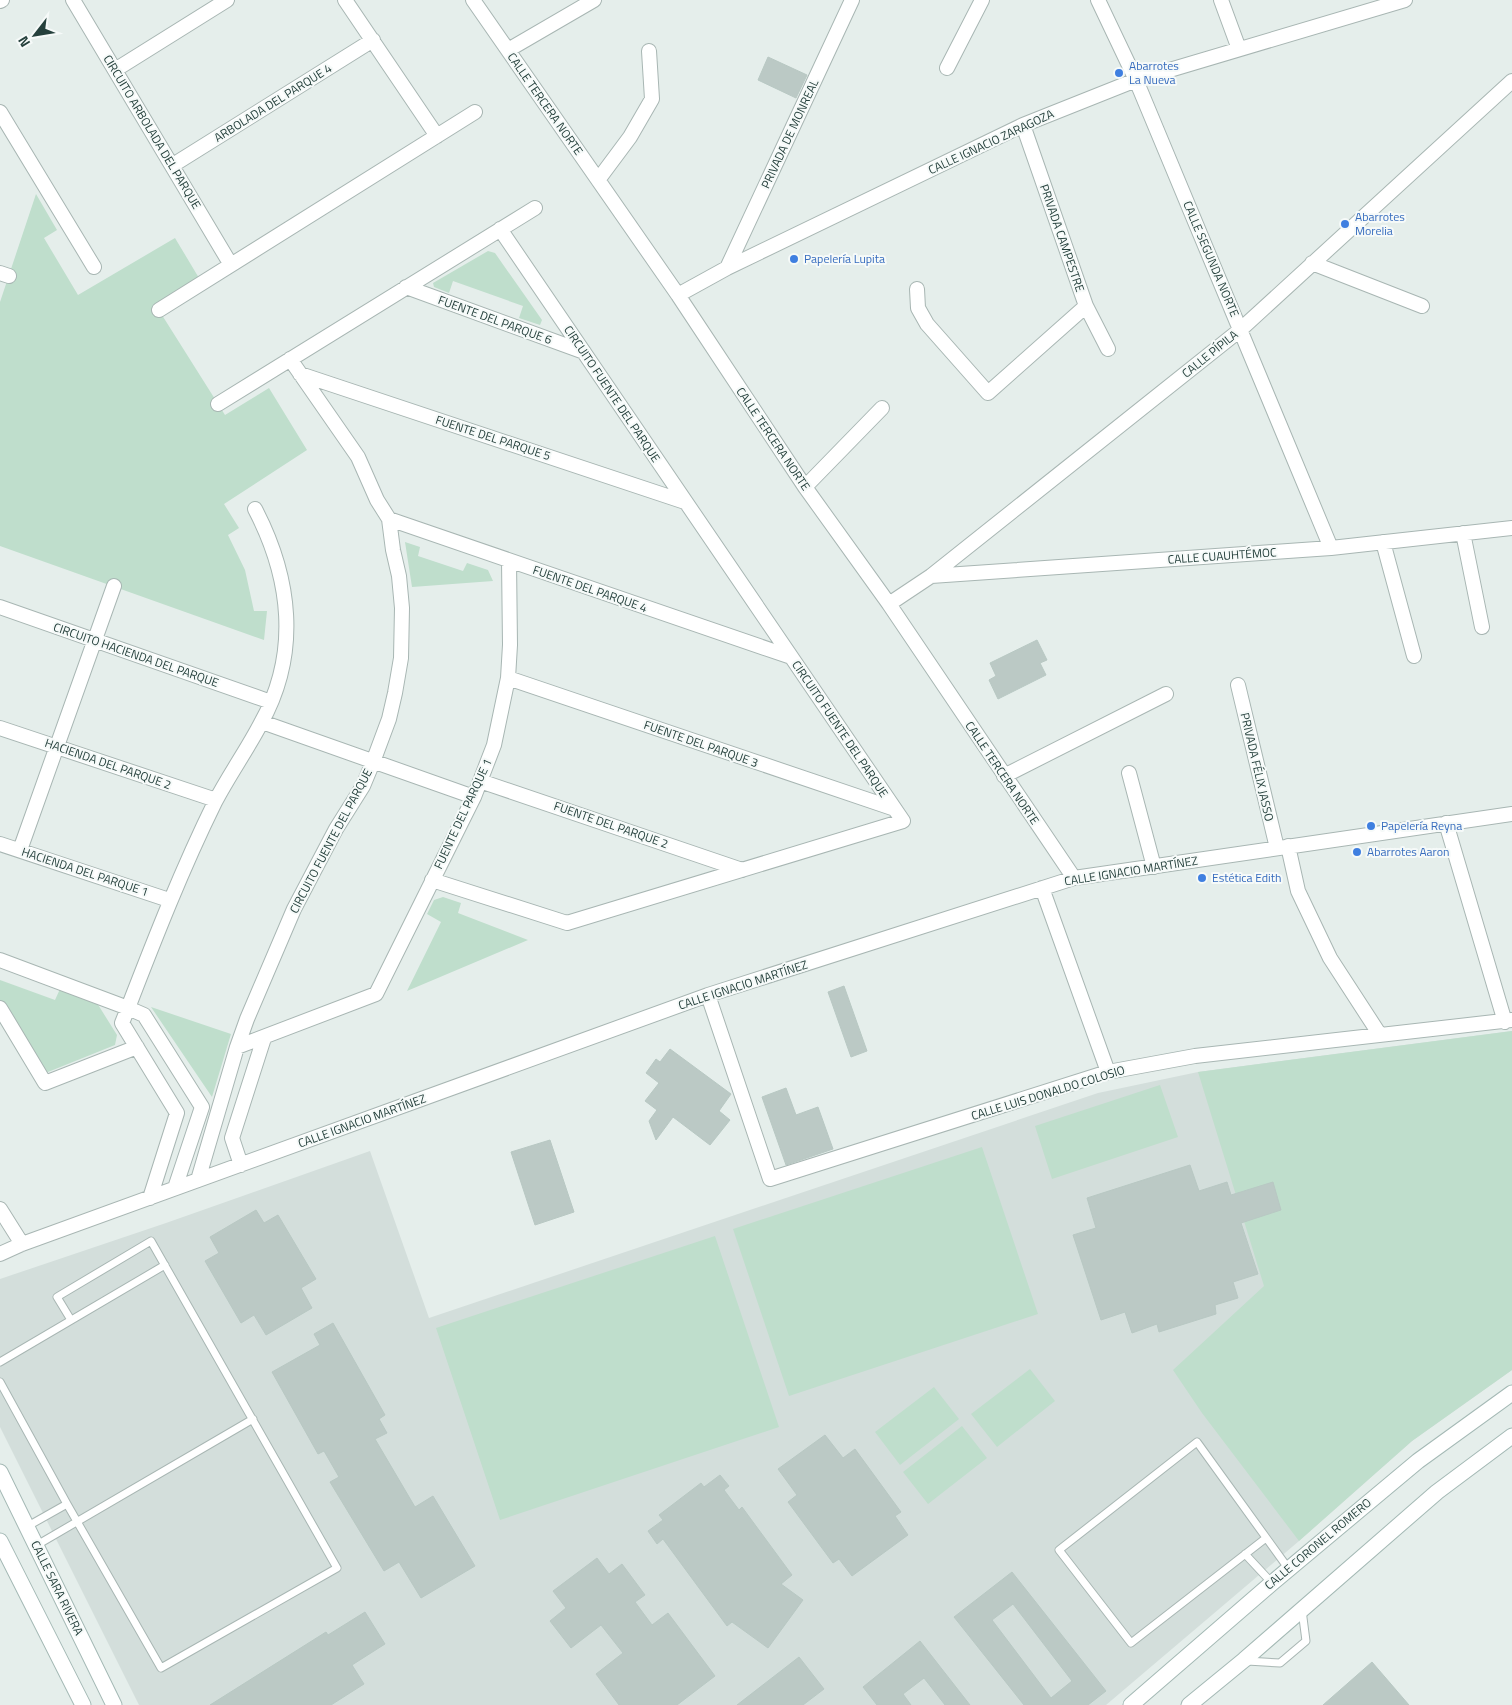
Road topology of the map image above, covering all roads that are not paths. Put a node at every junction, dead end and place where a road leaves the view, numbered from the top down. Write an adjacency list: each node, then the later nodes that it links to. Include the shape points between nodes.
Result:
1 (73, 0): 16 (street, CIRCUITO ARBOLADA DEL PARQUE)
2 (227, 0): 16 (street)
3 (346, 0): 11 (street)
4 (473, 0): 13 (street, CALLE TERCERA NORTE)
5 (594, 0): 13 (street)
6 (852, 0): 31 (street, PRIVADA DE MONREAL)
7 (982, 0): 15 (street)
8 (1098, 0): 17 (street, CALLE SEGUNDA NORTE)
9 (1220, 0): 12 (street)
10 (1405, 0): 12 (street, CALLE IGNACIO ZARAGOZA)
11 (373, 40): 23 (street); 24 (street, ARBOLADA DEL PARQUE 4)
12 (1239, 49): 17 (street, CALLE IGNACIO ZARAGOZA)
13 (508, 50): 25 (street, CALLE TERCERA NORTE)
14 (649, 51): 25 (street, via 652,99 630,137)
15 (947, 68)
16 (115, 70): 24 (street, CIRCUITO ARBOLADA DEL PARQUE)
17 (1136, 80): 21 (street, CALLE IGNACIO ZARAGOZA); 38 (street, CALLE SEGUNDA NORTE)
18 (1512, 81): 28 (street, CALLE PÍPILA)
19 (475, 112): 23 (street)
20 (2, 116): 22 (street); 30 (street)
21 (1022, 124): 31 (street, CALLE IGNACIO ZARAGOZA); 35 (street, PRIVADA CAMPESTRE)
22 (0, 133)
23 (437, 136): 29 (street)
24 (173, 165): 29 (street, CIRCUITO ARBOLADA DEL PARQUE)
25 (598, 180): 34 (street, CALLE TERCERA NORTE)
26 (535, 208): 27 (street)
27 (500, 229): 32 (street); 40 (street, CIRCUITO FUENTE DEL PARQUE)
28 (1312, 263): 36 (street); 38 (street, CALLE PÍPILA)
29 (231, 265): 37 (street)
30 (94, 267)
31 (727, 268): 34 (street, CALLE IGNACIO ZARAGOZA)
32 (406, 287): 40 (street, FUENTE DEL PARQUE 6); 41 (street)
33 (917, 289): 35 (street, via 918,308 927,324 988,393)
34 (678, 294): 45 (street, CALLE TERCERA NORTE)
35 (1086, 306): 39 (street, PRIVADA CAMPESTRE)
36 (1422, 306)
37 (159, 310)
38 (1240, 330): 52 (street, CALLE SEGUNDA NORTE); 54 (street, CALLE PÍPILA)
39 (1108, 349)
40 (584, 352): 46 (street, CIRCUITO FUENTE DEL PARQUE)
41 (290, 359): 42 (street, CIRCUITO FUENTE DEL PARQUE); 43 (street)
42 (300, 374): 46 (street, FUENTE DEL PARQUE 5); 48 (street, CIRCUITO FUENTE DEL PARQUE, via 358,457)
43 (218, 404)
44 (882, 408): 45 (street)
45 (805, 487): 56 (street, CALLE TERCERA NORTE)
46 (685, 502): 61 (street, CIRCUITO FUENTE DEL PARQUE)
47 (255, 509): 65 (street, via 281,576 287,617 284,663)
48 (388, 519): 53 (street, FUENTE DEL PARQUE 4); 69 (street, CIRCUITO FUENTE DEL PARQUE, via 400,584 402,641 396,693)
49 (1512, 528): 50 (street, CALLE CUAUHTÉMOC)
50 (1463, 533): 51 (street, CALLE CUAUHTÉMOC); 58 (street)
51 (1383, 542): 52 (street, CALLE CUAUHTÉMOC); 60 (street)
52 (1331, 548): 54 (street, CALLE CUAUHTÉMOC)
53 (509, 561): 61 (street, FUENTE DEL PARQUE 4); 62 (street, FUENTE DEL PARQUE 1)
54 (931, 576): 56 (street, CALLE PÍPILA)
55 (114, 586): 59 (street)
56 (889, 604): 71 (street, CALLE TERCERA NORTE)
57 (0, 607): 59 (street, CIRCUITO HACIENDA DEL PARQUE)
58 (1482, 627)
59 (95, 640): 65 (street, CIRCUITO HACIENDA DEL PARQUE); 68 (street)
60 (1414, 656)
61 (791, 657): 75 (street, CIRCUITO FUENTE DEL PARQUE)
62 (508, 678): 72 (street, FUENTE DEL PARQUE 1, via 494,745); 75 (street, FUENTE DEL PARQUE 3)
63 (1238, 685): 79 (street, PRIVADA FÉLIX JASSO)
64 (1166, 694): 71 (street)
65 (272, 702): 66 (street)
66 (262, 722): 69 (street); 74 (street)
67 (0, 728): 68 (street, HACIENDA DEL PARQUE 2)
68 (58, 747): 74 (street, HACIENDA DEL PARQUE 2); 80 (street)
69 (374, 762): 73 (street); 95 (street, CIRCUITO FUENTE DEL PARQUE, via 294,908)
70 (1129, 773): 81 (street)
71 (1004, 776): 83 (street, CALLE TERCERA NORTE)
72 (480, 781): 73 (street, FUENTE DEL PARQUE 1); 82 (street, FUENTE DEL PARQUE 2)
73 (474, 797): 84 (street, FUENTE DEL PARQUE 1)
74 (216, 800): 86 (street)
75 (895, 810): 82 (street, CIRCUITO FUENTE DEL PARQUE, via 903,822)
76 (1512, 814): 77 (street, CALLE IGNACIO MARTÍNEZ)
77 (1446, 823): 79 (street, CALLE IGNACIO MARTÍNEZ); 91 (street)
78 (0, 844): 80 (street, HACIENDA DEL PARQUE 1)
79 (1282, 847): 81 (street, CALLE IGNACIO MARTÍNEZ); 92 (street, PRIVADA FÉLIX JASSO, via 1298,891 1330,958)
80 (20, 850): 86 (street, HACIENDA DEL PARQUE 1)
81 (1154, 867): 83 (street, CALLE IGNACIO MARTÍNEZ)
82 (742, 870): 84 (street, CIRCUITO FUENTE DEL PARQUE, via 567,923)
83 (1074, 878): 85 (street, CALLE IGNACIO MARTÍNEZ)
84 (432, 880): 93 (street, FUENTE DEL PARQUE 1, via 376,994)
85 (1042, 888): 88 (street, CALLE IGNACIO MARTÍNEZ); 96 (street)
86 (169, 900): 90 (street)
87 (0, 960): 90 (street)
88 (708, 995): 96 (street, CALLE LUIS DONALDO COLOSIO, via 770,1178); 97 (street, CALLE IGNACIO MARTÍNEZ)
89 (0, 1008): 94 (street, via 45,1083)
90 (128, 1008): 94 (street, via 122,1023); 99 (street, via 144,1014 202,1106)
91 (1508, 1021): 92 (street, CALLE LUIS DONALDO COLOSIO)
92 (1380, 1035): 96 (street, CALLE LUIS DONALDO COLOSIO, via 1195,1056)
93 (264, 1038): 95 (street); 97 (street, via 232,1138)
94 (137, 1047): 100 (street, via 177,1112)
95 (237, 1047): 98 (street, CIRCUITO FUENTE DEL PARQUE)
96 (1108, 1072)
97 (241, 1165): 98 (street, CALLE IGNACIO MARTÍNEZ)
98 (198, 1180): 99 (street, CALLE IGNACIO MARTÍNEZ)
99 (175, 1188): 100 (street, CALLE IGNACIO MARTÍNEZ)
100 (150, 1198): 102 (street, CALLE IGNACIO MARTÍNEZ)
101 (0, 1209): 102 (street)
102 (22, 1244): 103 (street, CALLE IGNACIO MARTÍNEZ)
103 (0, 1254)
104 (165, 1264): 105 (lane); 105 (lane, via 151,1242 58,1296); 109 (lane)
105 (71, 1320): 106 (lane)
106 (0, 1362)
107 (0, 1382): 112 (lane)
108 (1512, 1393): 119 (main road, CALLE CORONEL ROMERO, via 1418,1461)
109 (253, 1419): 113 (lane); 113 (lane, via 337,1568 161,1668)
110 (1512, 1436): 121 (main road, via 1437,1492)
111 (0, 1472): 114 (main road, CALLE SARA RIVERA)
112 (67, 1504): 113 (lane); 114 (lane)
113 (77, 1521): 117 (lane)
114 (28, 1526): 117 (main road, CALLE SARA RIVERA)
115 (1266, 1538): 118 (lane); 118 (lane, via 1197,1442 1059,1550 1131,1643); 119 (lane)
116 (0, 1542): 123 (main road)
117 (37, 1545): 124 (main road, CALLE SARA RIVERA)
118 (1245, 1554): 120 (lane)
119 (1288, 1568): 120 (main road, CALLE CORONEL ROMERO)
120 (1272, 1583): 125 (main road, CALLE CORONEL ROMERO)
121 (1302, 1610): 122 (main road); 122 (lane, via 1306,1641 1280,1663)
122 (1244, 1660): 126 (main road)
123 (84, 1705)
124 (114, 1705)
125 (1131, 1705)
126 (1189, 1705)

